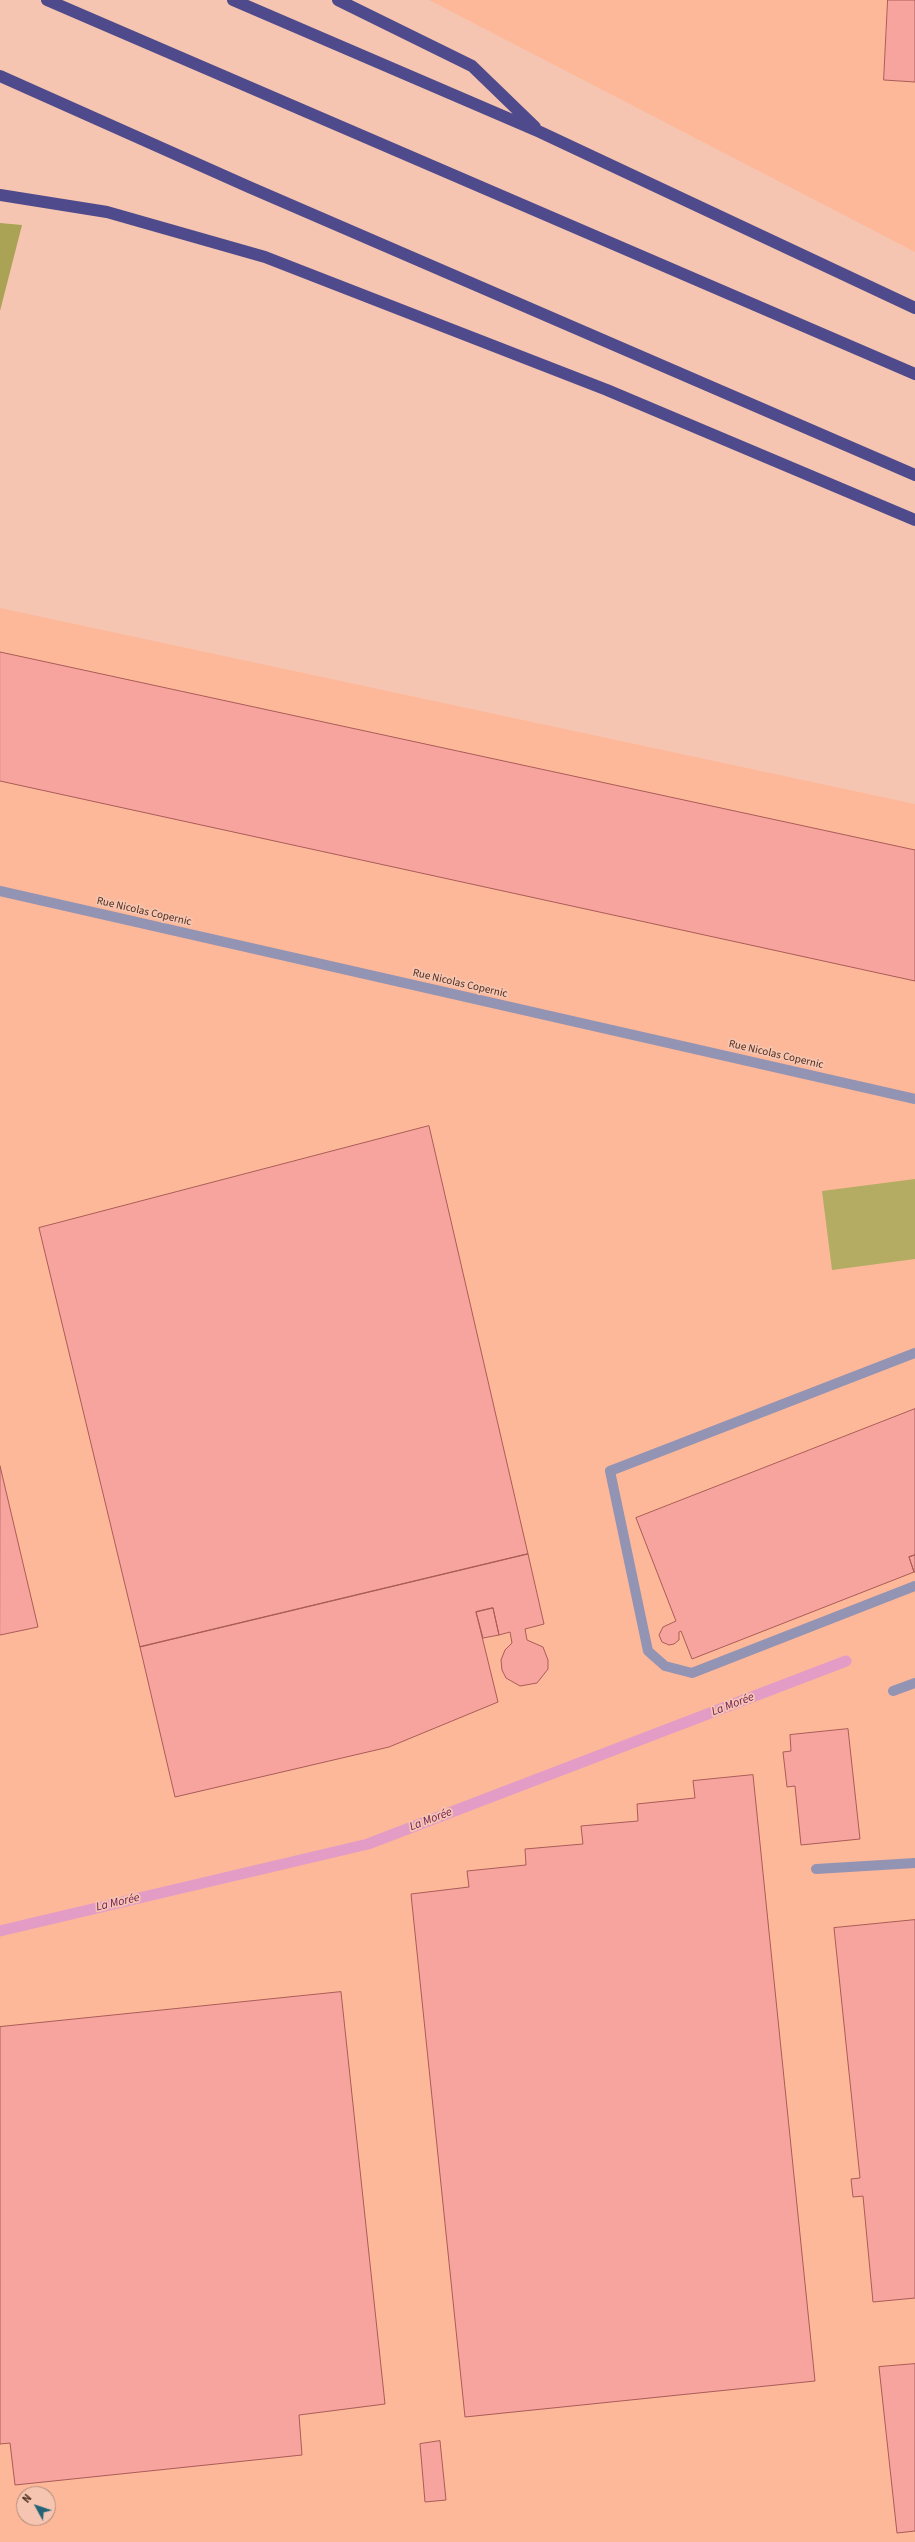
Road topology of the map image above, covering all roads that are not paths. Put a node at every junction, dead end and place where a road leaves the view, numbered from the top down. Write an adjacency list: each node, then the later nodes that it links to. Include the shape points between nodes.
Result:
1 (47, 0): 8 (highway)
2 (233, 0): 5 (highway)
3 (338, 0): 5 (highway, via 472,66)
4 (0, 76): 9 (highway)
5 (540, 132): 7 (highway)
6 (0, 195): 10 (highway, via 107,212 265,257 607,390)
7 (915, 308)
8 (915, 374)
9 (915, 476)
10 (915, 520)
11 (0, 892): 12 (street, Rue Nicolas Copernic)
12 (915, 1099)
13 (915, 1353): 14 (street, via 610,1471 648,1651 665,1666 692,1673)
14 (915, 1586)
15 (915, 1683): 16 (street)
16 (893, 1691)
17 (913, 1863): 18 (street)
18 (816, 1869)

